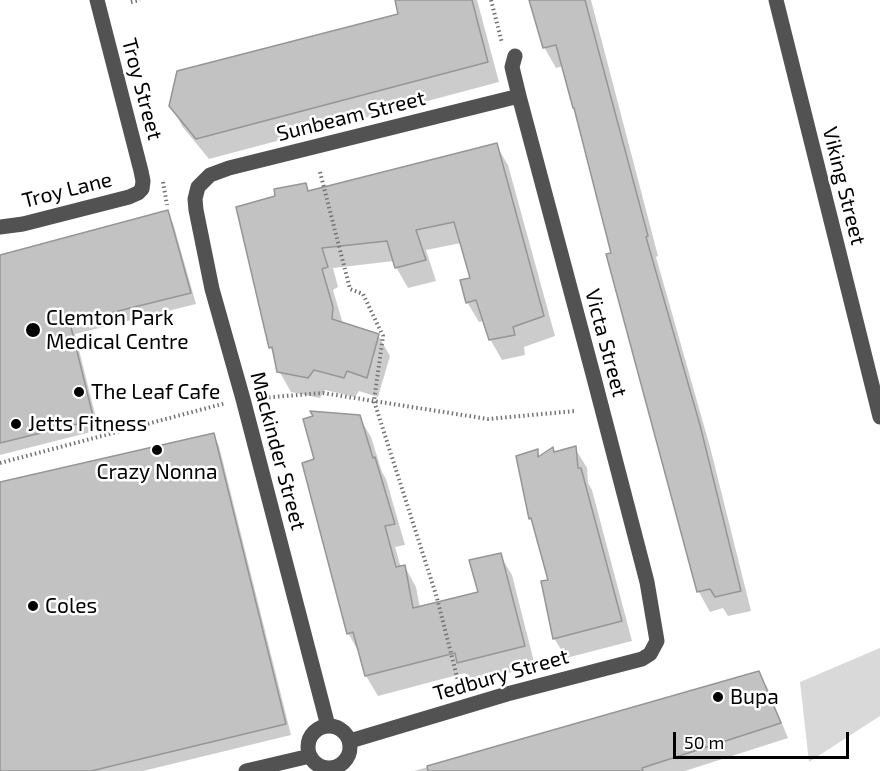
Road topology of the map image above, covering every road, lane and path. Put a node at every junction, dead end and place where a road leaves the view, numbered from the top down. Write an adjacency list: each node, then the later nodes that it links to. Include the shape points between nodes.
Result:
1 (97, 0): 11 (street, Troy Street, via 141,171)
2 (140, 0): 5 (path)
3 (490, 0): 6 (path)
4 (777, 0): 17 (street, Viking Street)
5 (131, 2)
6 (509, 52): 7 (street, Victa Street)
7 (519, 96): 10 (street, Sunbeam Street, via 229,168 210,175); 19 (street, Victa Street, via 644,571)
8 (320, 172): 15 (path, via 350,289 363,294 383,336)
9 (163, 176): 12 (path)
10 (198, 187): 14 (street, Mackinder Street, via 196,210 212,289)
11 (142, 189): 13 (street, Troy Lane, via 129,197)
12 (167, 205)
13 (0, 227)
14 (243, 399): 15 (path, via 323,393); 18 (path); 21 (street, Mackinder Street)
15 (374, 401): 16 (path, via 488,419); 20 (path, via 437,598)
16 (575, 411)
17 (880, 417)
18 (0, 463)
19 (657, 641): 22 (street, Tedbury Street, via 651,654 642,659)
20 (459, 685)
21 (328, 726): 22 (street, via 342,729); 23 (street, via 311,736)
22 (350, 741): 24 (street, via 349,754)
23 (310, 756): 24 (street, via 320,766); 25 (street)
24 (334, 769)
25 (246, 771)

